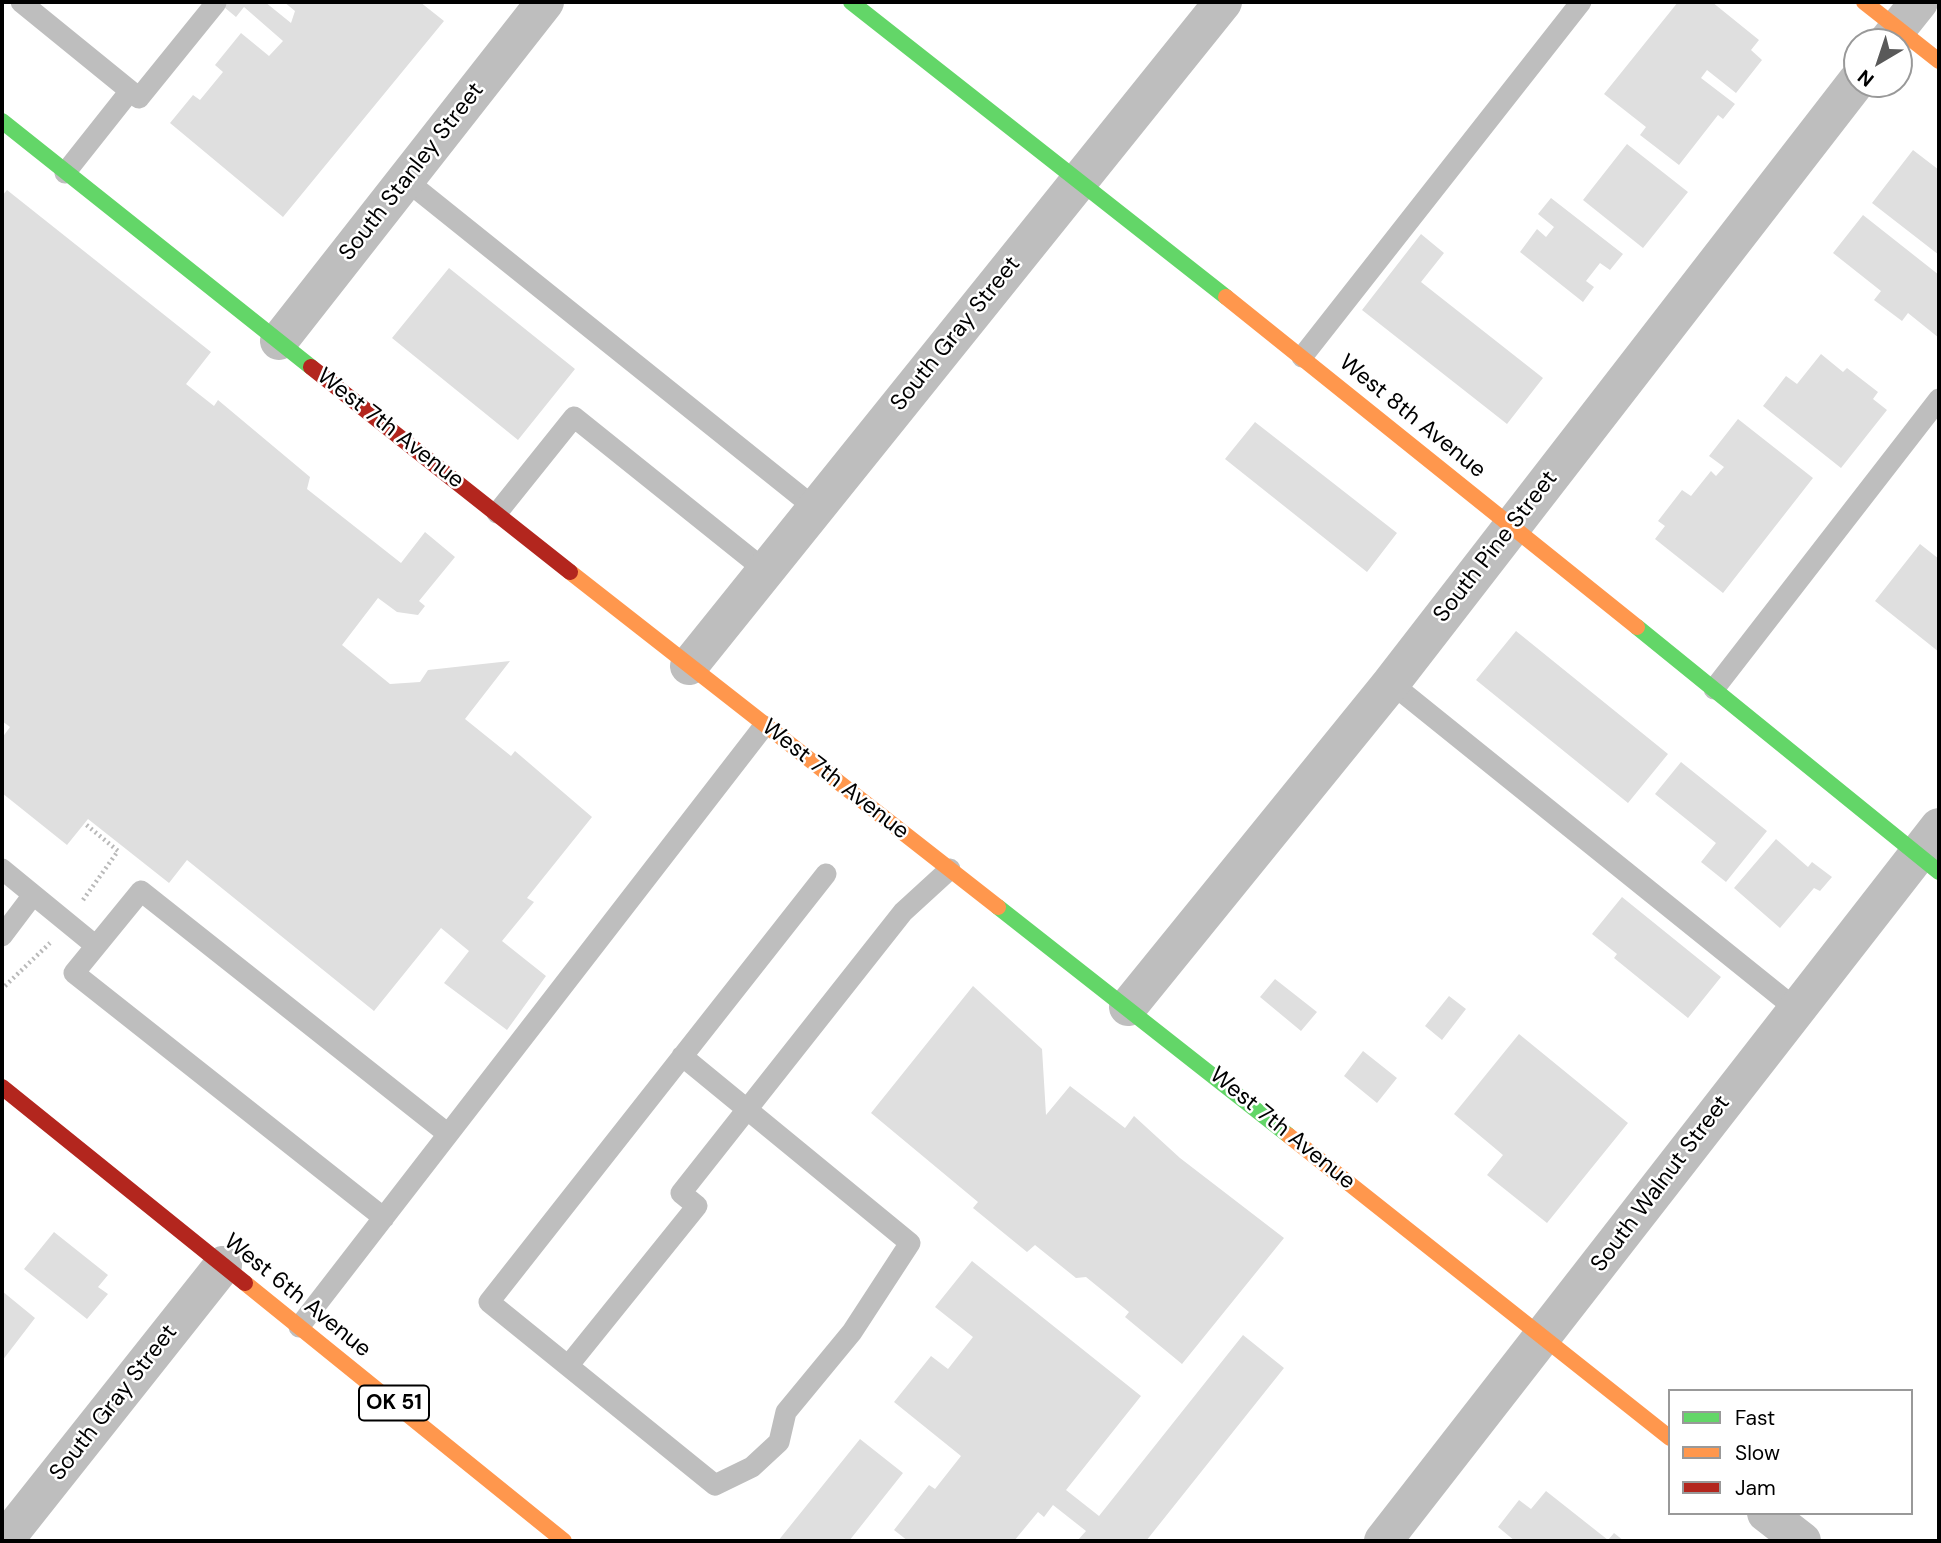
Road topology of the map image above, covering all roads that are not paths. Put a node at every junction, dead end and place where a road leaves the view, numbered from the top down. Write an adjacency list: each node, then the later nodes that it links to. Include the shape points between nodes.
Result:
1 (21, 2): 10 (lane)
2 (545, 2): 14 (street, South Stanley Street)
3 (851, 2): 15 (main road, West 8th Avenue)
4 (1223, 2): 15 (street, South Gray Street)
5 (1581, 2): 17 (lane)
6 (1864, 2): 8 (main road)
7 (216, 3): 10 (lane, via 139,98)
8 (1901, 24): 9 (main road)
9 (1939, 61)
10 (130, 91): 13 (lane)
11 (1844, 98): 21 (street, South Pine Street)
12 (2, 121): 13 (main road, West 7th Avenue)
13 (65, 173): 16 (main road, West 7th Avenue)
14 (407, 181): 16 (street, South Stanley Street); 19 (lane)
15 (1079, 184): 17 (main road, West 8th Avenue); 19 (street, South Gray Street)
16 (279, 341): 20 (main road, West 7th Avenue)
17 (1302, 357): 21 (main road, West 8th Avenue)
18 (1939, 399): 25 (lane)
19 (816, 508): 22 (street, South Gray Street)
20 (497, 513): 22 (lane, via 574,416); 23 (main road, West 7th Avenue)
21 (1511, 526): 24 (street, South Pine Street); 25 (main road, West 8th Avenue)
22 (766, 571): 23 (street, South Gray Street)
23 (689, 666): 26 (main road, West 7th Avenue)
24 (1391, 683): 34 (street, South Pine Street); 35 (lane)
25 (1714, 689): 27 (main road, West 8th Avenue)
26 (764, 726): 29 (main road, West 7th Avenue); 39 (lane)
27 (1932, 852): 35 (street, South Walnut Street)
28 (2, 869): 31 (lane)
29 (950, 869): 34 (main road, West 7th Avenue); 38 (lane, via 902,912)
30 (826, 874): 36 (lane)
31 (33, 895): 32 (lane); 33 (lane)
32 (2, 936)
33 (96, 946): 39 (lane, via 141,891); 40 (lane, via 74,972)
34 (1128, 1007): 43 (main road, West 7th Avenue)
35 (1796, 1009): 43 (street, South Walnut Street)
36 (682, 1056): 38 (lane); 44 (lane, via 489,1302)
37 (2, 1087): 41 (main road, West 6th Avenue / OK 51)
38 (748, 1110): 44 (lane, via 681,1193 697,1206); 44 (lane, via 910,1243 852,1332 786,1412 779,1442 752,1467 715,1485)
39 (449, 1134): 40 (lane)
40 (384, 1218): 42 (lane)
41 (223, 1265): 42 (main road, West 6th Avenue / OK 51); 48 (street, South Gray Street)
42 (299, 1327): 47 (main road, West 6th Avenue / OK 51)
43 (1543, 1339): 45 (main road, West 7th Avenue); 49 (street, South Walnut Street)
44 (568, 1366)
45 (1668, 1436)
46 (1769, 1515): 50 (street)
47 (547, 1536)
48 (4, 1541)
49 (1383, 1541)
50 (1802, 1541)

